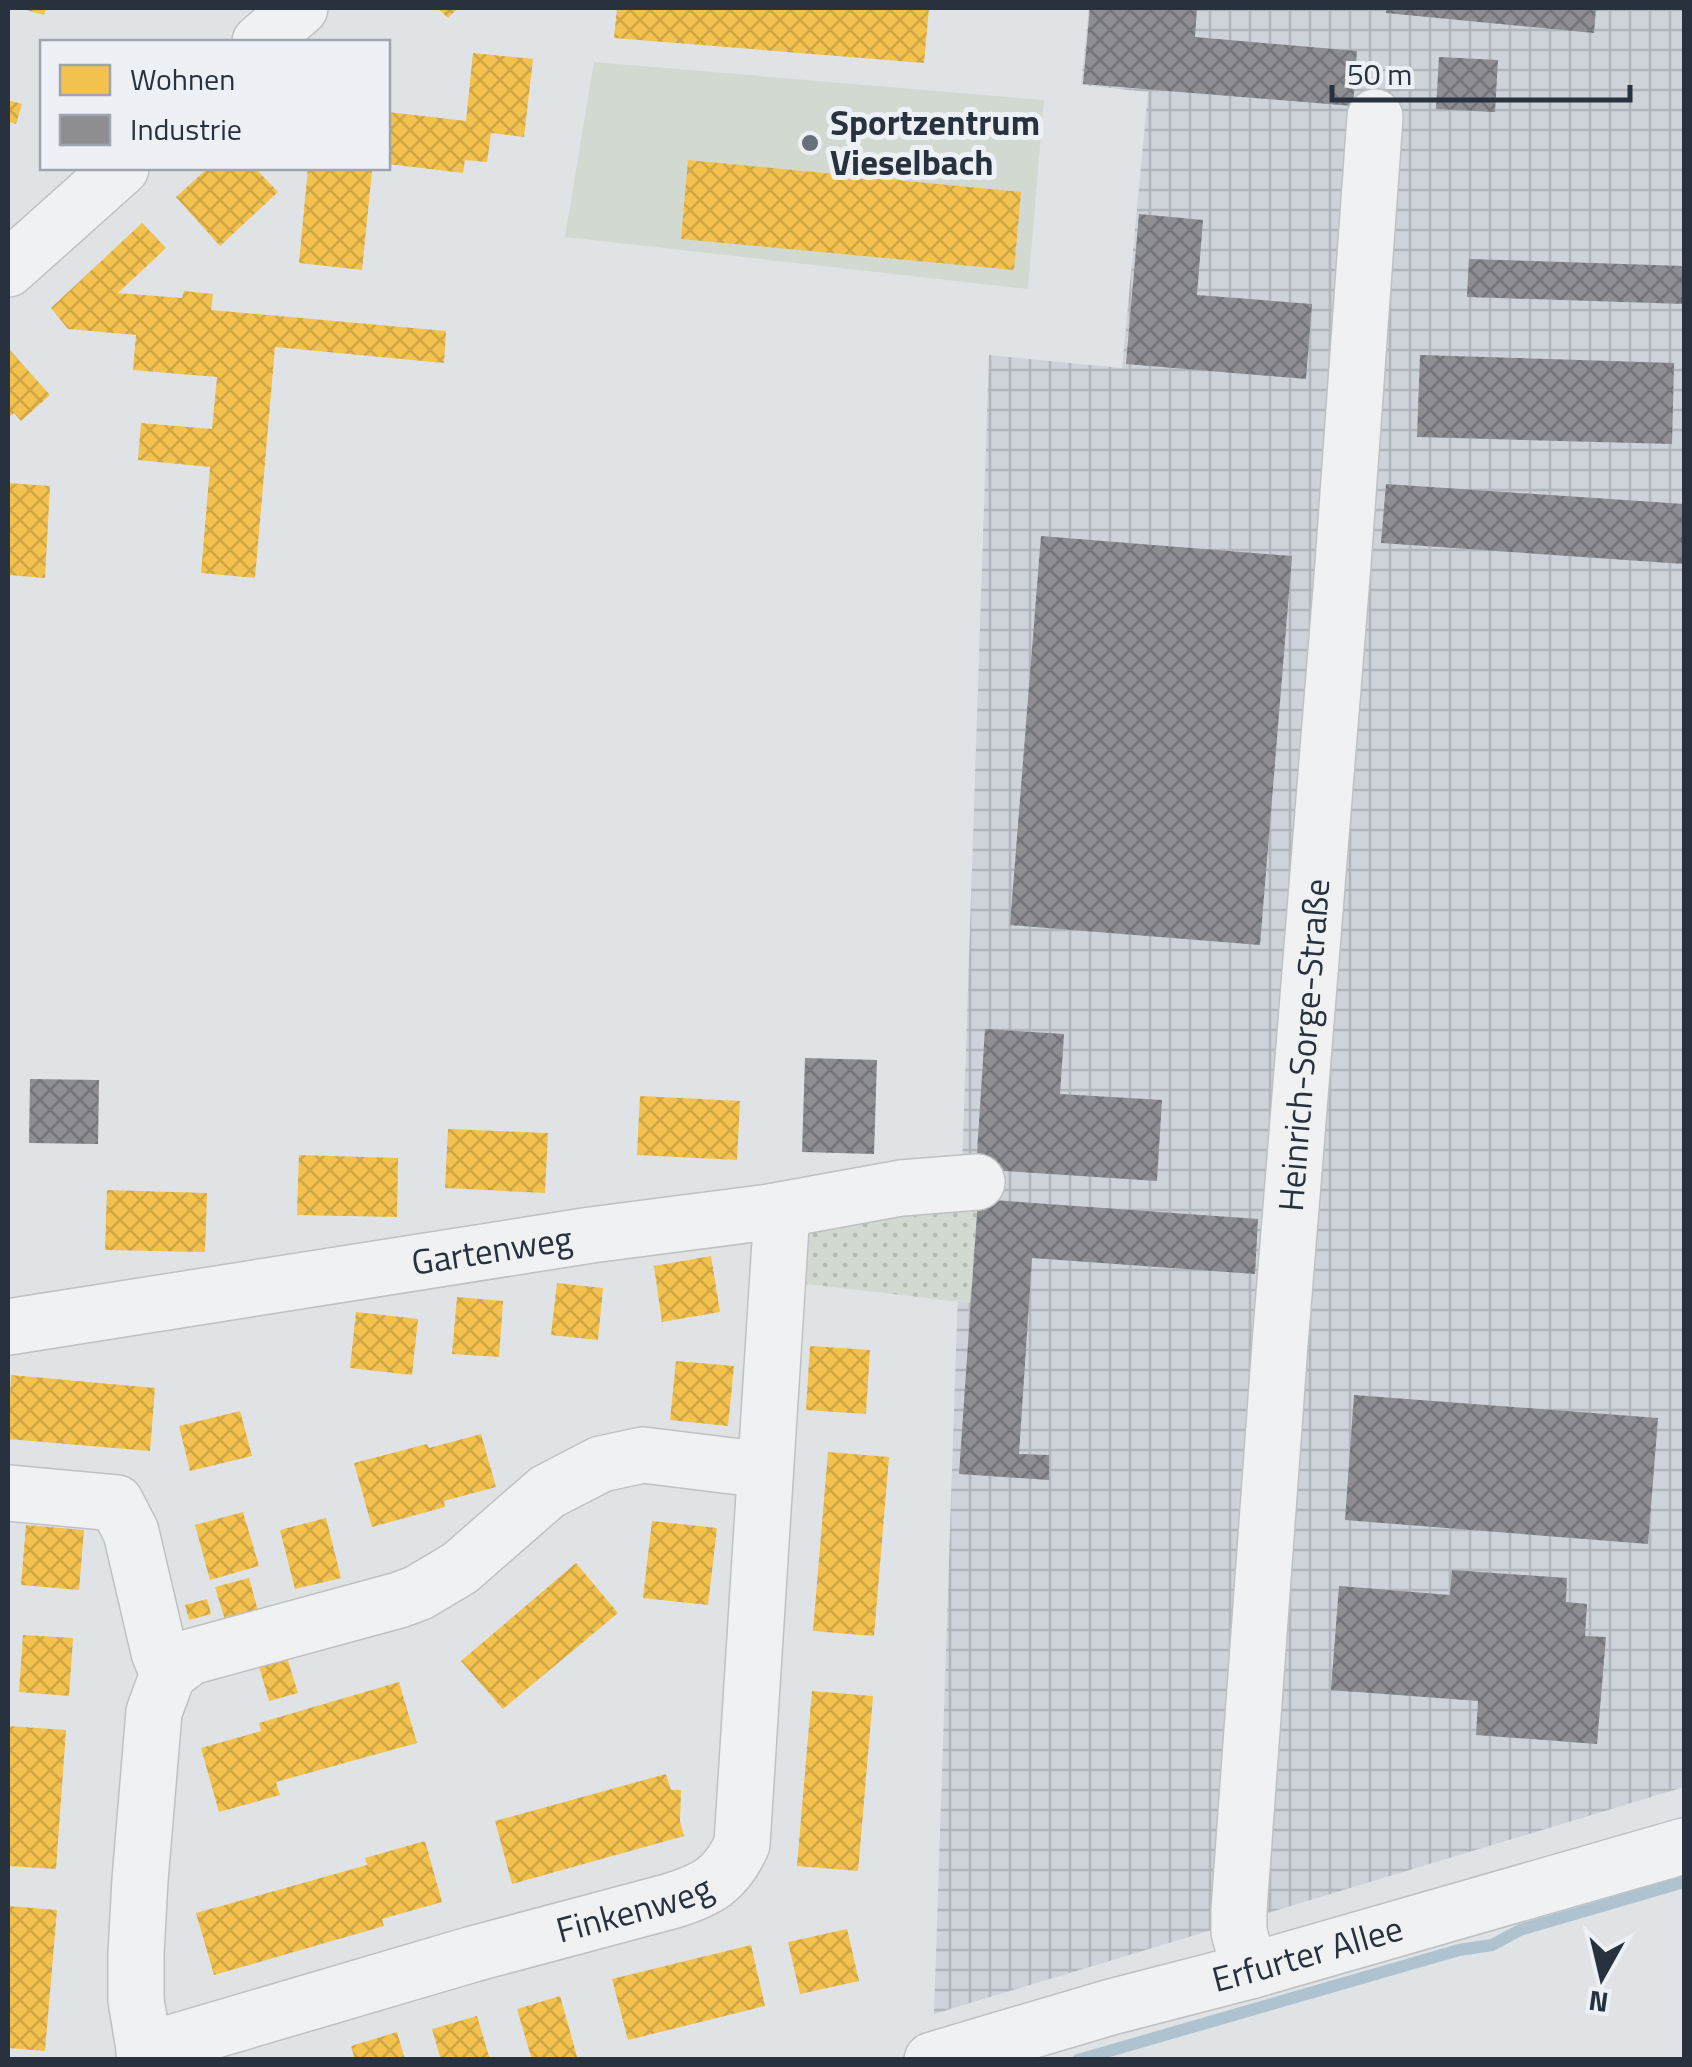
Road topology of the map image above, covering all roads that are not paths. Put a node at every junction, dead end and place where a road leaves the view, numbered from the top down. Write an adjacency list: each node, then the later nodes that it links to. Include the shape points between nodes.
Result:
1 (300, 8): 2 (street)
2 (262, 40)
3 (1375, 117): 13 (street, Heinrich-Sorge-Straße, via 1239,1910)
4 (119, 170): 5 (street)
5 (8, 269)
6 (977, 1182): 7 (street, Gartenweg)
7 (782, 1210): 8 (street, Gartenweg); 9 (street, Finkenweg)
8 (8, 1327)
9 (764, 1470): 11 (street, via 643,1454 601,1464 547,1492 460,1568 418,1592 190,1658); 14 (street, Finkenweg, via 742,1844 717,1881 671,1901)
10 (8, 1493): 11 (street, via 116,1503 131,1532)
11 (168, 1674): 14 (street, Finkenweg, via 154,1712 140,1880 136,2000)
12 (1684, 1846): 13 (street, Erfurter Allee)
13 (1250, 1971): 15 (street, Erfurter Allee)
14 (145, 2055)
15 (932, 2060)

